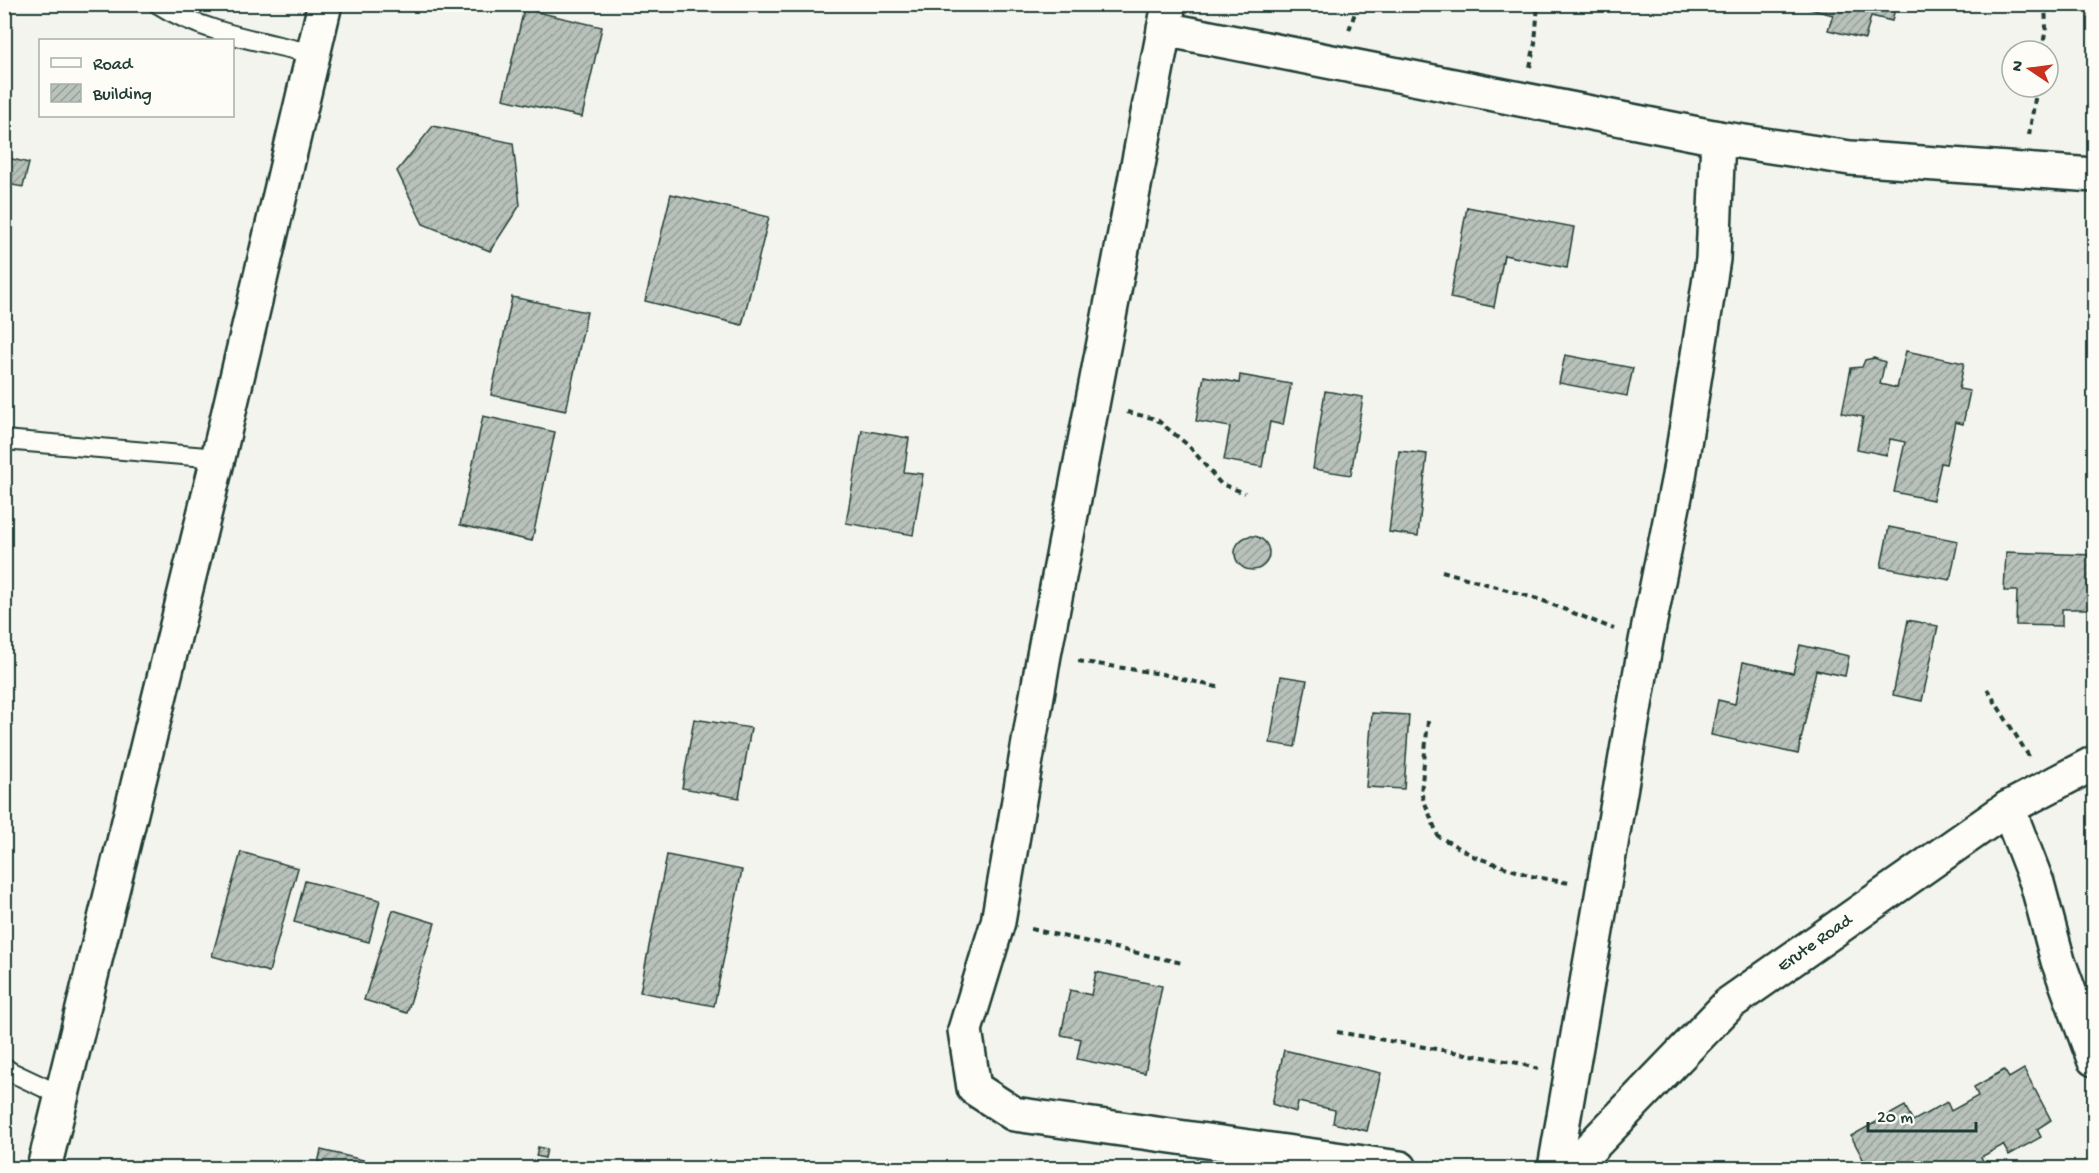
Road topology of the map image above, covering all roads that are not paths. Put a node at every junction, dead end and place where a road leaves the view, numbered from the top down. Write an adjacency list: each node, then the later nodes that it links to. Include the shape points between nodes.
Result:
1 (158, 4): 4 (lane, via 223,32)
2 (325, 4): 4 (street)
3 (1167, 17): 5 (street, via 1522,99); 15 (street, via 1044,655 998,922 965,1030 974,1088 1014,1114)
4 (313, 54): 8 (street)
5 (1718, 138): 6 (street, via 1850,158); 16 (street, via 1713,259 1679,476 1646,641)
6 (2094, 175)
7 (4, 440): 8 (lane)
8 (218, 458): 13 (street)
9 (2094, 763): 10 (street, Erute Road)
10 (2008, 808): 11 (street, via 2037,883 2058,961); 17 (street, Erute Road, via 1730,1003)
11 (2094, 1059)
12 (4, 1066): 13 (lane)
13 (62, 1096): 14 (street)
14 (44, 1168)
15 (1400, 1168)
16 (1555, 1168)
17 (1571, 1168)

